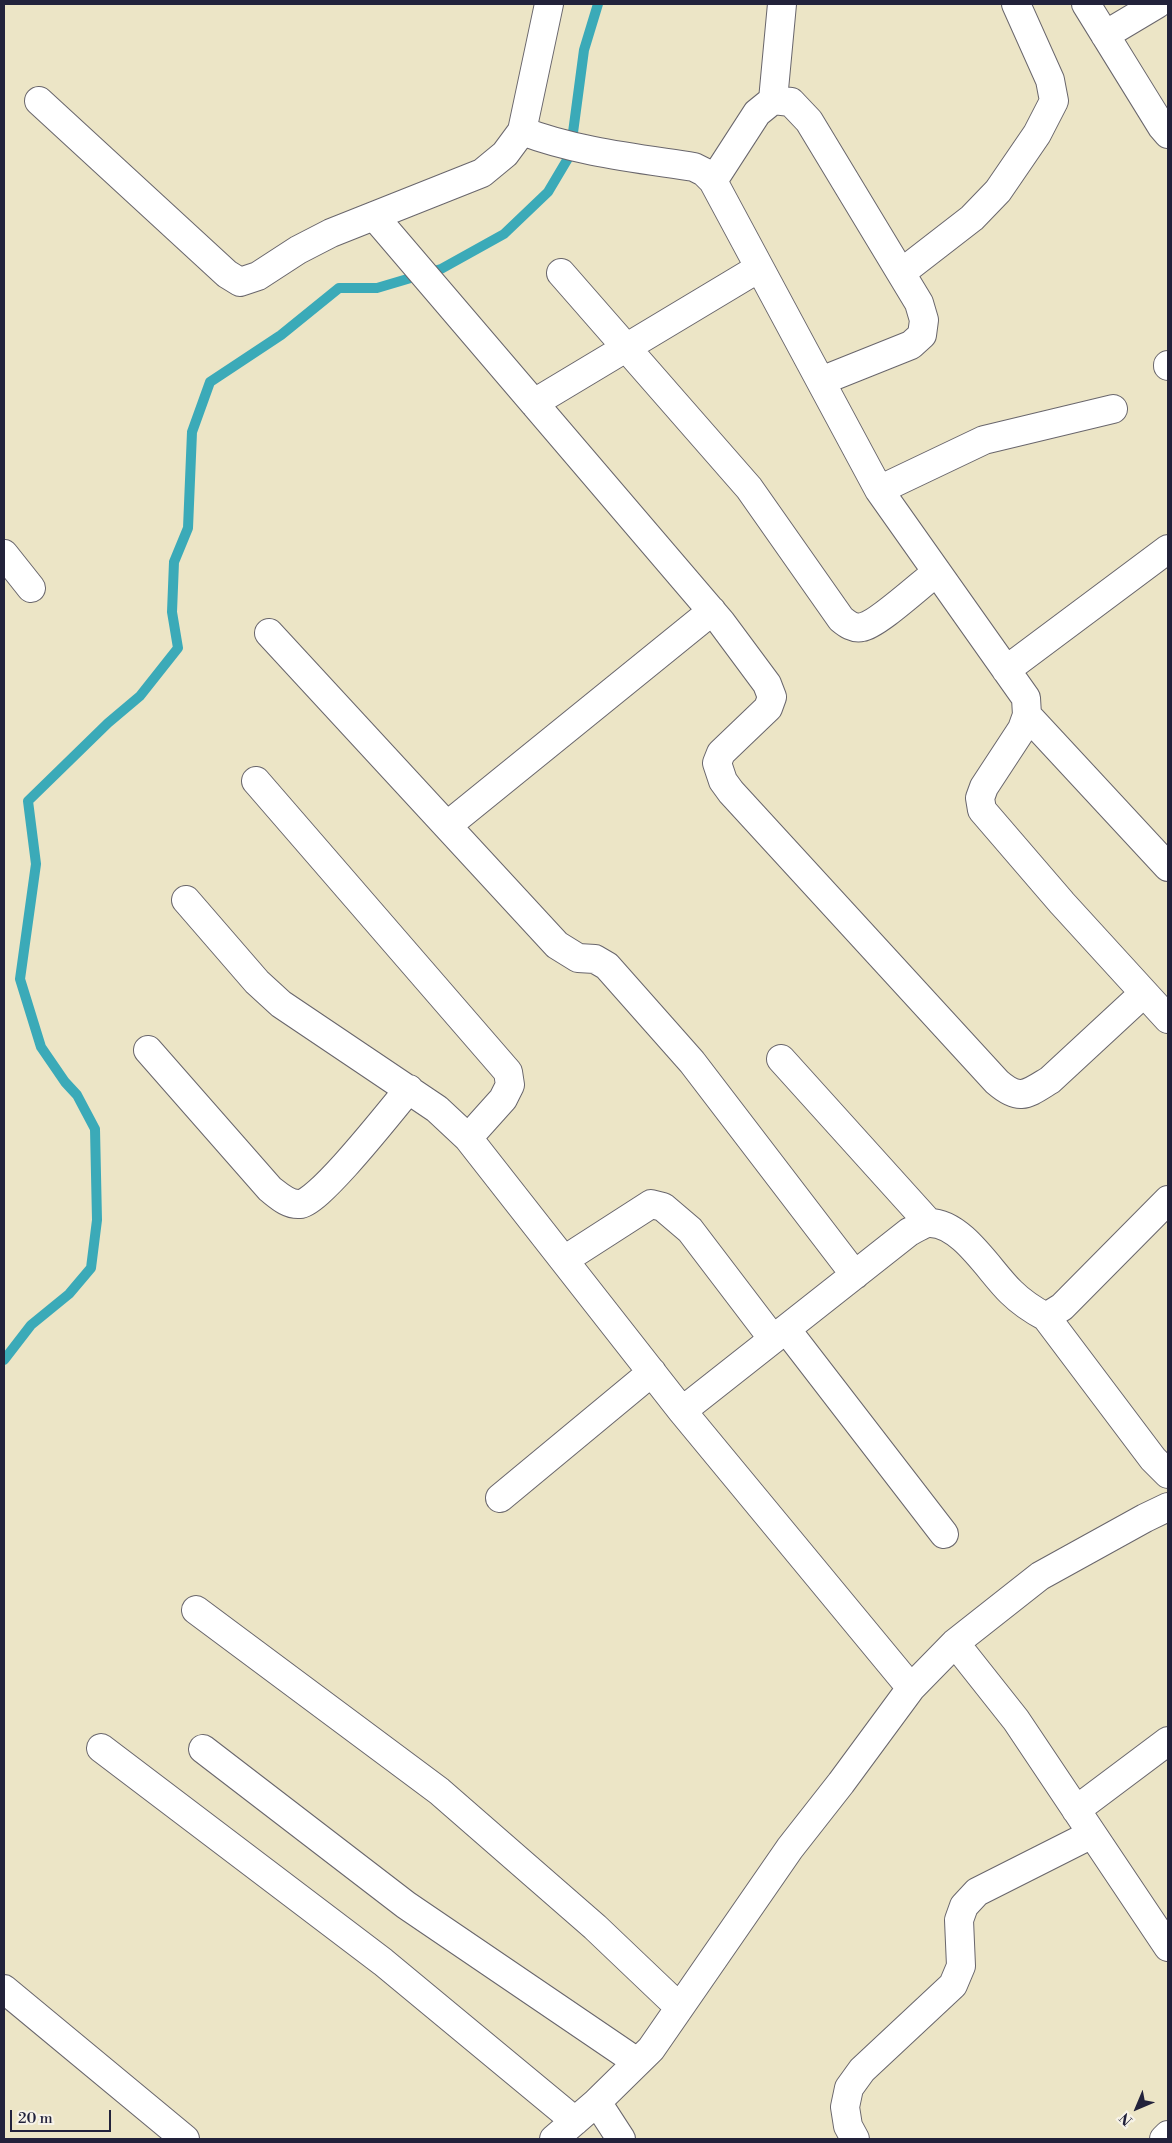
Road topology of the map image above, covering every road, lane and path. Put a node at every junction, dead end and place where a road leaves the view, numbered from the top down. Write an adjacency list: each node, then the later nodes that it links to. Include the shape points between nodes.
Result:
1 (549, 4): 10 (street)
2 (782, 4): 7 (street)
3 (1016, 4): 15 (street, via 1050,80 1054,101 1037,134 998,191 972,218)
4 (1086, 4): 6 (street)
5 (1158, 4): 6 (street)
6 (1106, 36): 9 (street)
7 (774, 100): 11 (street, via 757,113); 15 (street, via 791,102 809,122)
8 (39, 102): 12 (street, via 227,274 240,282 258,276 298,250)
9 (1168, 134)
10 (534, 136): 11 (street, via 588,151 694,167); 12 (street, via 482,173)
11 (713, 181): 13 (street)
12 (374, 216): 18 (street)
13 (759, 268): 16 (street); 17 (street)
14 (561, 273): 16 (street)
15 (902, 273): 17 (street, via 919,303 924,320 922,335 911,345)
16 (626, 347): 18 (street); 23 (street, via 749,488 815,585 850,626 862,627 876,620)
17 (821, 380): 20 (street)
18 (534, 403): 25 (street)
19 (1113, 409): 20 (street, via 984,440)
20 (879, 490): 23 (street)
21 (4, 554): 24 (street)
22 (1166, 555): 27 (street)
23 (937, 572): 27 (street)
24 (31, 588)
25 (712, 612): 30 (street); 33 (street, via 767,684 772,697 768,708 721,752 717,763 723,782 1009,1093 1021,1095 1036,1088)
26 (270, 633): 30 (street)
27 (1006, 670): 28 (street, via 1026,698)
28 (1028, 715): 31 (street); 33 (street, via 984,787 980,798 982,810)
29 (256, 781): 37 (street, via 508,1072 510,1086 503,1099)
30 (448, 825): 41 (street, via 557,945 578,958 595,959 607,966 692,1062)
31 (1168, 867)
32 (186, 900): 36 (street, via 257,982 281,1004)
33 (1161, 1008)
34 (148, 1050): 36 (street, via 270,1189 286,1201 301,1204 313,1198 332,1180)
35 (781, 1059): 39 (street)
36 (409, 1089): 37 (street, via 437,1109)
37 (468, 1138): 40 (street)
38 (1168, 1200): 42 (street, via 1062,1307)
39 (929, 1223): 41 (street, via 909,1232); 42 (street, via 950,1228 1026,1306)
40 (564, 1260): 43 (street, via 651,1204 663,1207 690,1230); 44 (street)
41 (855, 1275): 43 (street)
42 (1046, 1317): 46 (street, via 1153,1459)
43 (780, 1334): 45 (street); 49 (street)
44 (652, 1372): 45 (street); 47 (street)
45 (682, 1411): 52 (street)
46 (1168, 1474)
47 (500, 1498)
48 (1168, 1508): 51 (street, via 1040,1576)
49 (944, 1534)
50 (196, 1610): 60 (street, via 439,1791 595,1927)
51 (955, 1643): 52 (street); 56 (street, via 1016,1720)
52 (911, 1688): 60 (street, via 790,1848)
53 (1168, 1741): 56 (street)
54 (101, 1748): 63 (street, via 382,1962)
55 (203, 1749): 61 (street, via 406,1905)
56 (1076, 1810): 57 (street)
57 (1092, 1834): 58 (street); 68 (street, via 977,1892 964,1906 959,1920 961,1966 953,1985 862,2070 850,2088 845,2107 848,2126)
58 (1168, 1947)
59 (4, 1989): 65 (street)
60 (679, 2007): 61 (street, via 651,2049)
61 (637, 2062): 62 (street)
62 (597, 2102): 63 (street); 67 (street)
63 (575, 2121): 66 (street)
64 (1168, 2135): 69 (street)
65 (185, 2139)
66 (554, 2139)
67 (622, 2139)
68 (855, 2139)
69 (1164, 2139)

